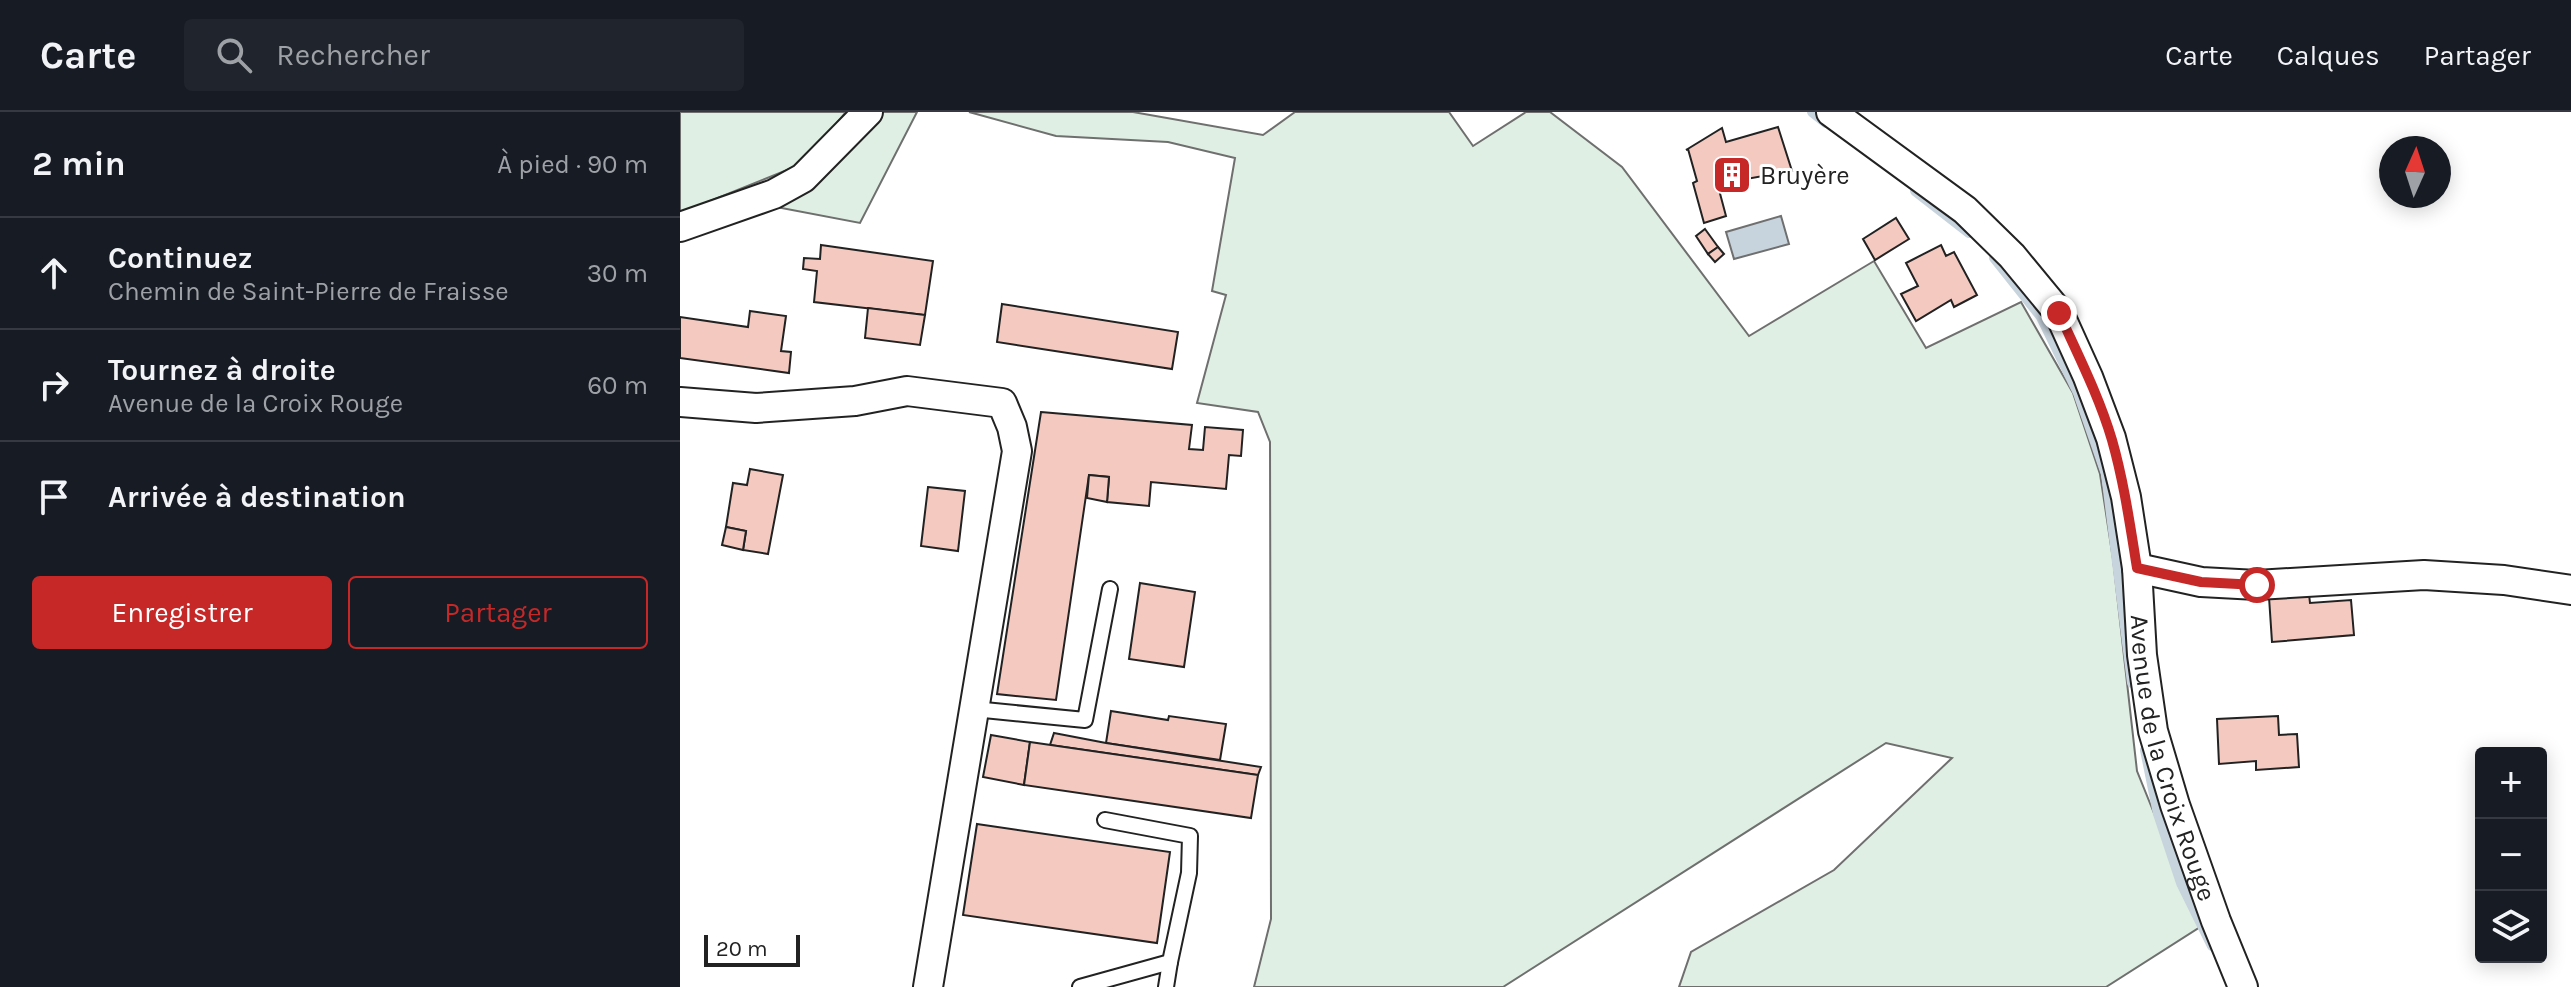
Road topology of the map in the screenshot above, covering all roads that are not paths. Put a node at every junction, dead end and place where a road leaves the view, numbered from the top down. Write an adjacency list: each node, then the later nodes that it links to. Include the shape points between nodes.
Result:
1 (868, 112): 3 (street, via 803,178 774,194)
2 (1831, 112): 5 (street, Avenue de la Croix Rouge, via 1965,210 2059,313 2111,438)
3 (680, 227)
4 (680, 402): 8 (street, via 756,408 855,401 907,391 1002,403 1017,451)
5 (2137, 568): 7 (street, via 2201,582 2257,585 2424,575); 14 (street, Avenue de la Croix Rouge, via 2153,731)
6 (1110, 589): 8 (lane, via 1085,720)
7 (2571, 590)
8 (974, 709): 11 (street)
9 (1105, 820): 10 (lane, via 1190,836 1189,873)
10 (1170, 962): 12 (lane); 13 (lane)
11 (928, 987)
12 (1080, 987)
13 (1166, 987)
14 (2243, 987)

